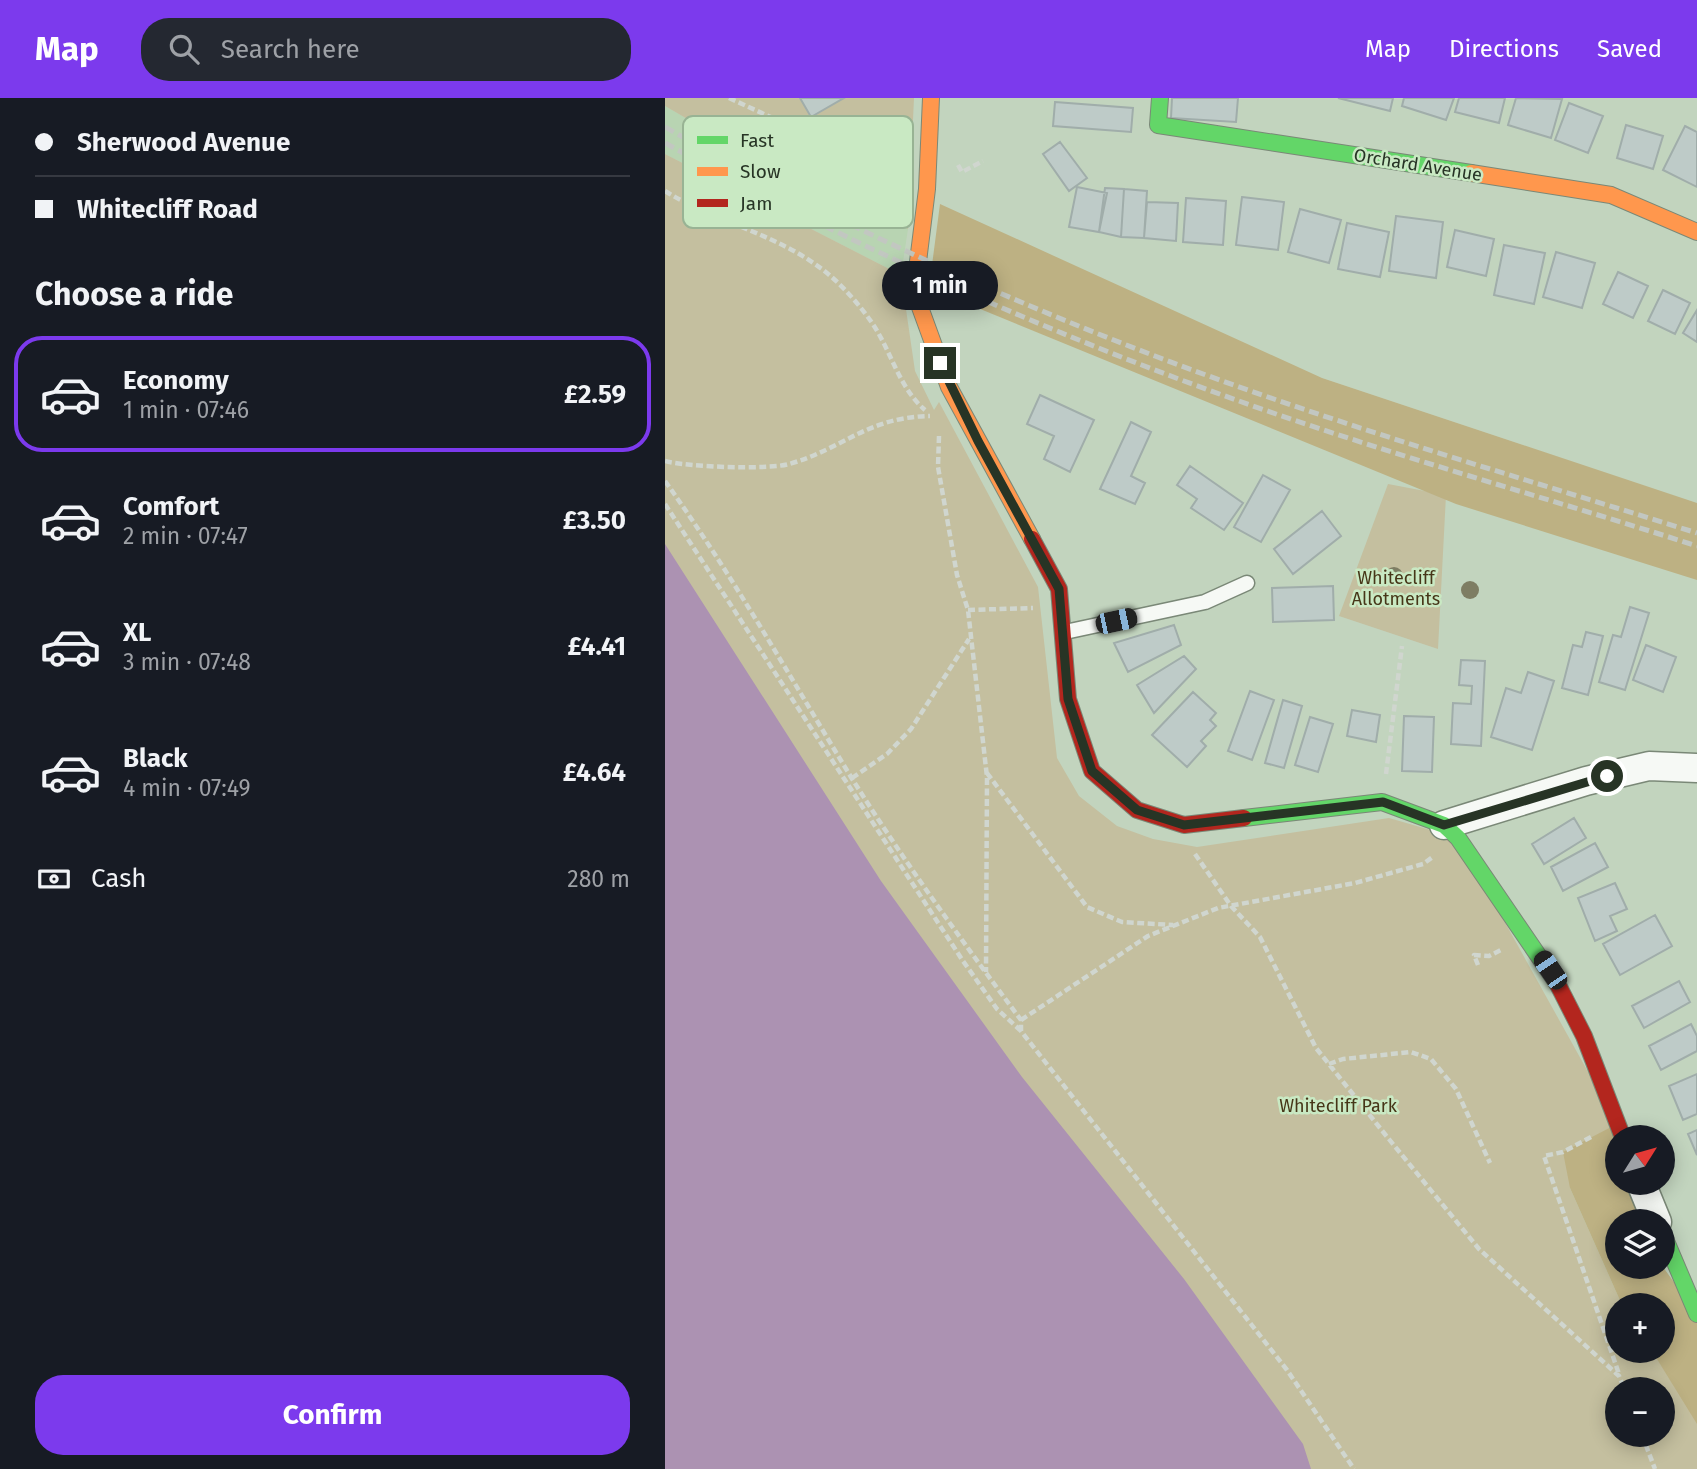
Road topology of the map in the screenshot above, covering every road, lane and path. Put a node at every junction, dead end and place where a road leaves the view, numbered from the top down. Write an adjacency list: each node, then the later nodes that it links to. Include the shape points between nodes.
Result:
1 (729, 98): 4 (path)
2 (931, 98): 8 (street)
3 (1160, 98): 12 (street, Orchard Avenue, via 1158,125 1611,195)
4 (768, 116)
5 (983, 161): 6 (path, via 962,172)
6 (955, 162)
7 (913, 183): 8 (path)
8 (927, 189): 18 (street, via 917,299 949,387 1059,589)
9 (665, 191): 10 (path)
10 (683, 199)
11 (749, 228): 13 (path, via 834,279 870,320 912,399)
12 (1697, 232)
13 (931, 416): 14 (path, via 888,420 786,465 684,466); 19 (path, via 940,444 938,467 957,575)
14 (665, 461)
15 (665, 481): 25 (path, via 771,641)
16 (665, 504): 35 (path, via 963,961 997,1009)
17 (1247, 583): 20 (lane, via 1205,602)
18 (1062, 607): 19 (path); 20 (street)
19 (968, 610): 21 (path)
20 (1063, 632): 27 (street, via 1068,699 1092,771 1137,810)
21 (969, 639): 24 (path); 25 (path, via 911,729 887,754)
22 (1402, 646): 26 (path)
23 (1697, 768): 28 (street, via 1649,766 1586,780)
24 (986, 772): 30 (path, via 1087,907 1122,922); 33 (path)
25 (852, 778): 33 (path)
26 (1383, 802): 27 (street); 28 (street)
27 (1184, 825): 29 (path, via 1187,842)
28 (1451, 832): 29 (path, via 1423,864 1355,883); 37 (street, via 1550,970 1584,1036)
29 (1231, 906): 30 (path); 36 (path, via 1260,937 1316,1048)
30 (1174, 926): 34 (path, via 1148,936)
31 (1503, 949): 32 (path, via 1489,956 1474,955)
32 (1478, 965)
33 (986, 972): 34 (path)
34 (1021, 1020): 35 (path)
35 (1021, 1031): 44 (path, via 1287,1370)
36 (1329, 1064): 39 (path, via 1411,1052 1431,1059 1456,1089); 42 (path, via 1479,1249)
37 (1618, 1125)
38 (1603, 1131): 42 (path, via 1563,1152 1544,1156)
39 (1490, 1163)
40 (1675, 1262): 41 (street)
41 (1697, 1314)
42 (1619, 1376)
43 (1647, 1447): 45 (path)
44 (1354, 1469)
45 (1655, 1469)

